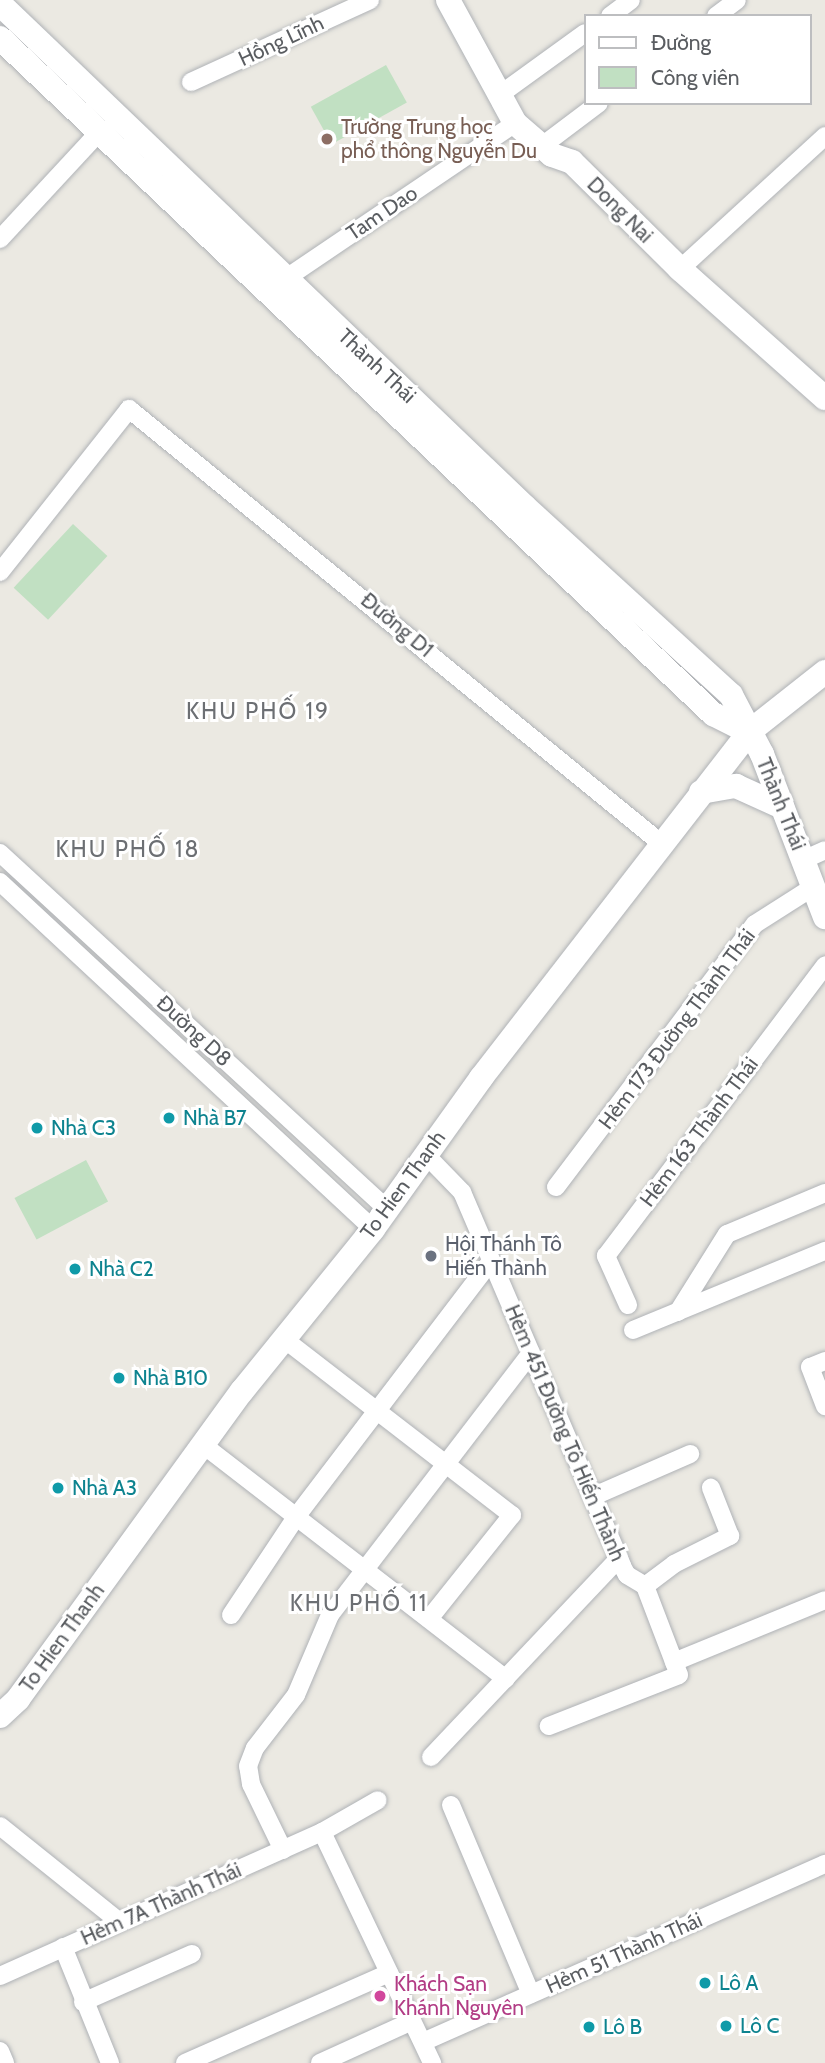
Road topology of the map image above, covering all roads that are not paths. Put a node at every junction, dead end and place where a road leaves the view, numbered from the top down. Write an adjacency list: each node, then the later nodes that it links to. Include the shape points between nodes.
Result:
1 (370, 0): 10 (street, Hồng Lĩnh)
2 (448, 0): 11 (main road, Dong Nai)
3 (631, 0): 6 (street)
4 (737, 0): 7 (street)
5 (0, 4): 19 (main road, Thành Thái)
6 (613, 14)
7 (719, 14)
8 (584, 34): 11 (street)
9 (0, 38): 14 (main road, Thành Thái)
10 (191, 82)
11 (498, 96): 13 (main road, Dong Nai)
12 (596, 105): 16 (street)
13 (515, 123): 16 (main road, Dong Nai); 19 (street, Tam Dao)
14 (99, 132): 17 (street); 19 (main road, Thành Thái)
15 (825, 136): 18 (street)
16 (542, 146): 18 (main road, Dong Nai, via 572,162)
17 (0, 239)
18 (680, 269): 20 (main road, Dong Nai)
19 (276, 286): 23 (main road, Thành Thái, via 517,515 712,714)
20 (825, 398)
21 (0, 572): 26 (street, Đường D1, via 129,409)
22 (825, 672): 23 (main road, To Hien Thanh)
23 (748, 732): 24 (main road, To Hien Thanh); 25 (main road, Thành Thái)
24 (702, 792): 25 (main road, via 736,786); 26 (main road, To Hien Thanh)
25 (782, 807): 28 (main road, Thành Thái)
26 (662, 844): 35 (main road, To Hien Thanh)
27 (0, 853): 32 (street, Đường D8)
28 (814, 855): 30 (main road, Thành Thái)
29 (0, 882): 34 (street, Đường D8)
30 (813, 887): 31 (main road, Thành Thái); 36 (street, Hẻm 173 Đường Thành Thái, via 755,924)
31 (825, 917)
32 (116, 959): 34 (street); 38 (street, Đường D8)
33 (825, 965): 42 (street, Hẻm 163 Thành Thái, via 606,1256)
34 (100, 978): 39 (street, Đường D8)
35 (426, 1155): 38 (main road, To Hien Thanh); 41 (street, Hẻm 451 Đường Tô Hiến Thành, via 462,1192)
36 (556, 1187)
37 (825, 1193): 43 (street, via 727,1234)
38 (387, 1209): 39 (main road, To Hien Thanh)
39 (373, 1229): 45 (main road, To Hien Thanh)
40 (825, 1251): 43 (street)
41 (491, 1261): 46 (street, Hẻm 451 Đường Tô Hiến Thành); 49 (street)
42 (628, 1306)
43 (678, 1312): 44 (street)
44 (634, 1330)
45 (284, 1339): 49 (street); 50 (main road, To Hien Thanh)
46 (531, 1353): 52 (street); 54 (street, Hẻm 451 Đường Tô Hiến Thành)
47 (825, 1361): 48 (street, via 810,1367)
48 (825, 1406)
49 (374, 1412): 52 (street); 55 (street)
50 (202, 1444): 55 (street); 64 (main road, To Hien Thanh, via 18,1699)
51 (691, 1454): 54 (street)
52 (445, 1465): 57 (street); 61 (street, via 512,1516)
53 (711, 1488): 58 (street, via 730,1536 674,1563)
54 (594, 1496): 56 (street, Hẻm 451 Đường Tô Hiến Thành)
55 (296, 1517): 57 (street); 60 (street)
56 (619, 1558): 58 (street, Hẻm 451 Đường Tô Hiến Thành, via 627,1575); 63 (street)
57 (364, 1570): 61 (street); 71 (street, via 330,1615 292,1701 250,1757 251,1784)
58 (645, 1586): 62 (street, Hẻm 451 Đường Tô Hiến Thành)
59 (825, 1600): 62 (street)
60 (231, 1615)
61 (429, 1619): 63 (street)
62 (676, 1668): 65 (street)
63 (506, 1679): 66 (street)
64 (0, 1716)
65 (550, 1726)
66 (431, 1757)
67 (378, 1800): 70 (street, Hẻm 7A Thành Thái)
68 (451, 1805): 78 (street)
69 (0, 1826): 73 (street)
70 (322, 1832): 71 (street, Hẻm 7A Thành Thái); 76 (street)
71 (283, 1850): 73 (street, Hẻm 7A Thành Thái)
72 (825, 1864): 78 (street, Hẻm 51 Thành Thái)
73 (120, 1922): 74 (street, Hẻm 7A Thành Thái)
74 (63, 1947): 77 (street, Hẻm 7A Thành Thái); 79 (street)
75 (192, 1954): 79 (street)
76 (389, 1973): 80 (street); 85 (street)
77 (0, 1976)
78 (531, 1994): 81 (street, Hẻm 51 Thành Thái)
79 (83, 2002): 84 (street)
80 (412, 2021): 81 (street); 86 (street)
81 (423, 2042): 87 (street)
82 (0, 2051): 83 (street)
83 (5, 2063)
84 (110, 2063)
85 (185, 2063)
86 (320, 2063)
87 (432, 2063)

